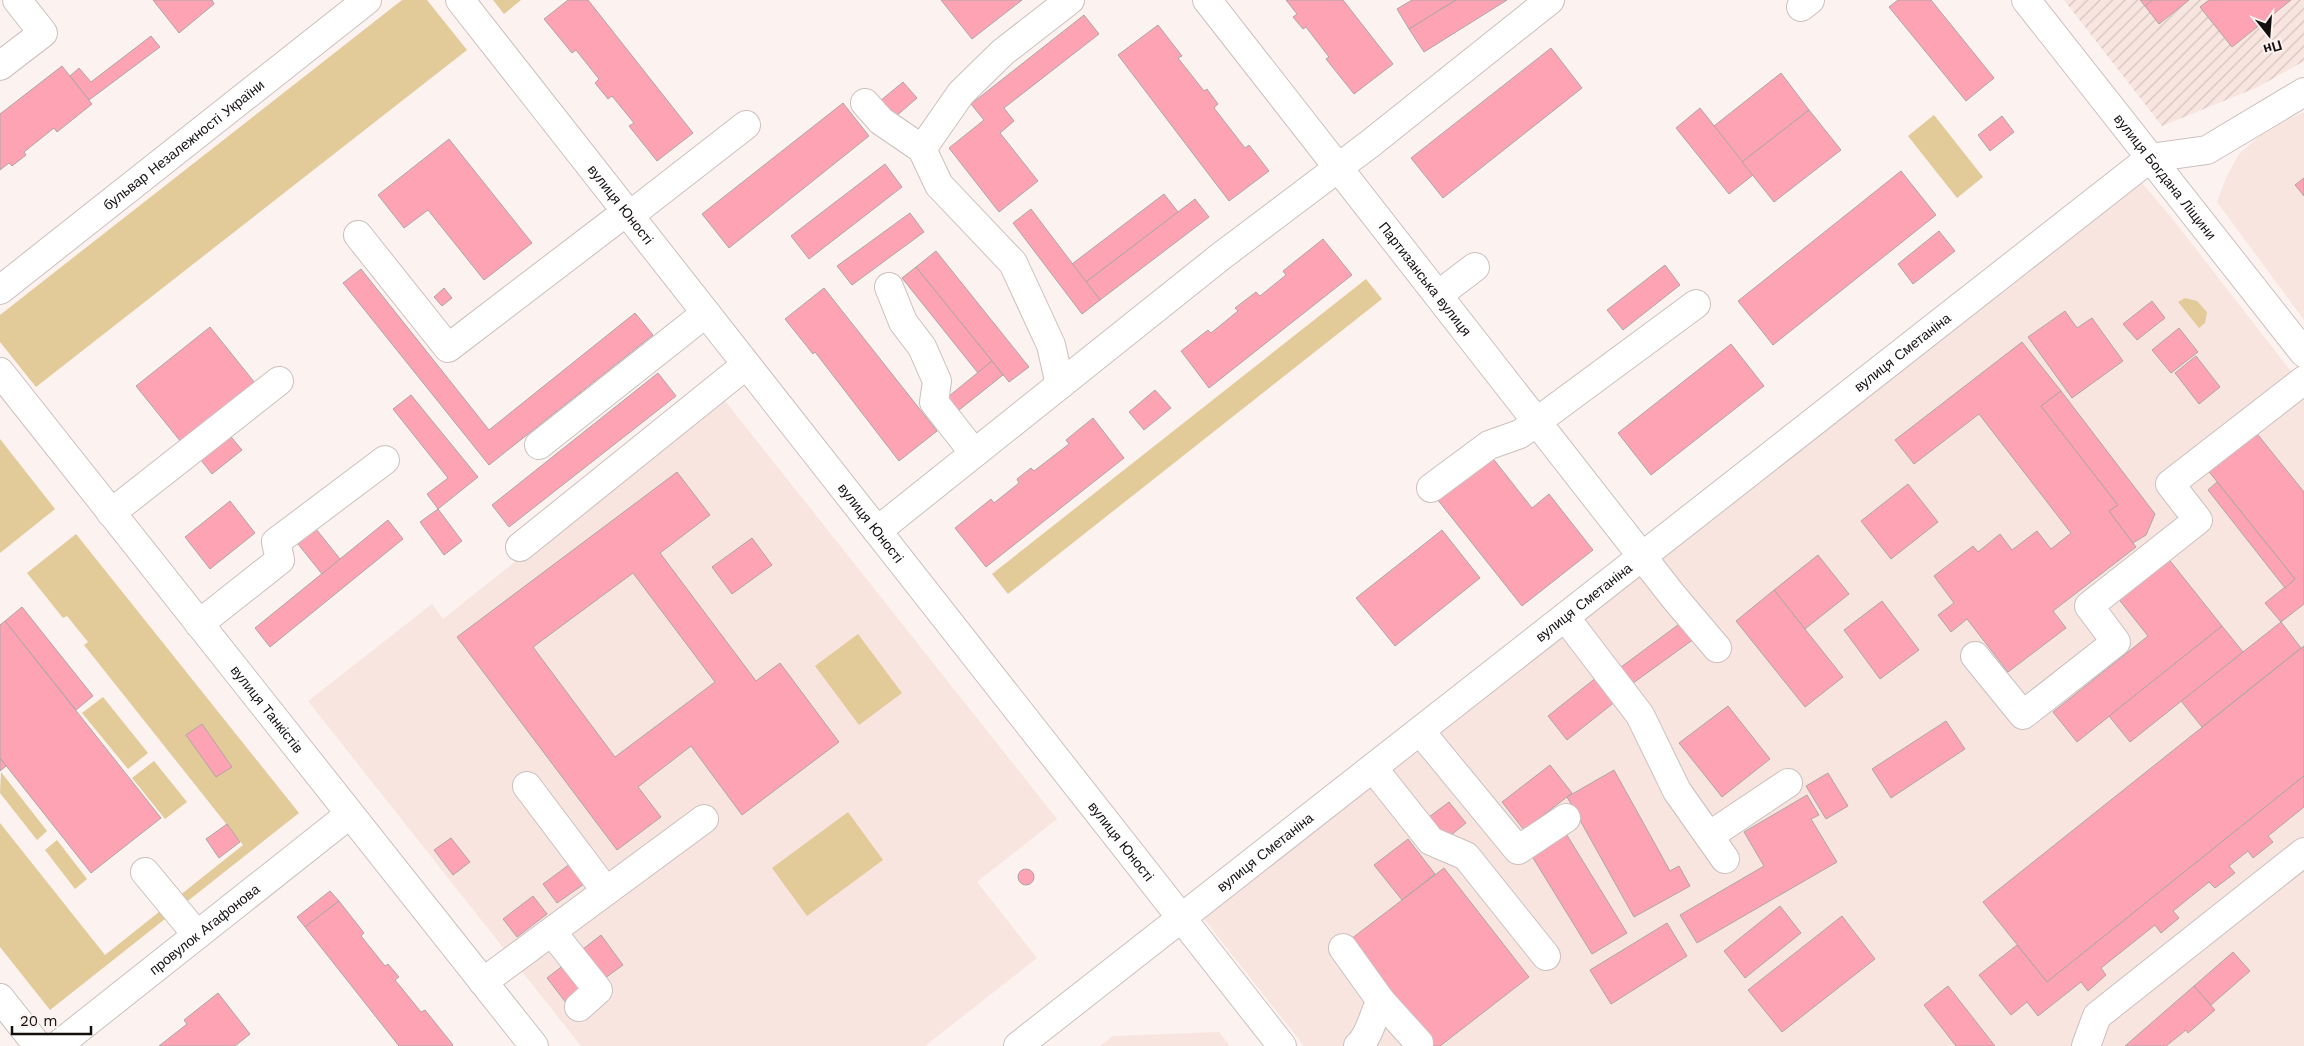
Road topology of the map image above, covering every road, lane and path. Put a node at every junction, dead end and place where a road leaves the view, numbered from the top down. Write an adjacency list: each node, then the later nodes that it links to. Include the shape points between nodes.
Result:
1 (17, 0): 8 (street, via 42,33)
2 (367, 0): 19 (street, бульвар Незалежності України)
3 (460, 0): 15 (street, вулиця Юності)
4 (1070, 0): 12 (street, via 1003,52 960,93)
5 (1207, 0): 14 (street, Партизанська вулиця)
6 (1550, 0): 14 (street)
7 (2026, 0): 13 (street, вулиця Богдана Ліщини)
8 (0, 66)
9 (2304, 92): 13 (street, via 2207,150)
10 (865, 103): 12 (street, via 881,121)
11 (746, 125): 15 (street)
12 (922, 149): 28 (street, via 939,185 1013,263 1051,345)
13 (2150, 158): 23 (street, вулиця Богдана Ліщини); 37 (street, вулиця Сметаніна)
14 (1338, 167): 20 (street, Партизанська вулиця); 28 (street)
15 (628, 214): 16 (street, via 448,348); 22 (street, вулиця Юності)
16 (358, 236)
17 (1475, 267): 20 (street)
18 (889, 287): 31 (street, via 903,322 922,347 938,381 934,402)
19 (0, 290)
20 (1438, 295): 29 (street, Партизанська вулиця)
21 (1696, 304): 29 (street)
22 (706, 313): 24 (street, вулиця Юності); 30 (street)
23 (2304, 353)
24 (746, 364): 35 (street, вулиця Юності); 36 (street)
25 (0, 372): 34 (street, вулиця Танкістів)
26 (2304, 380): 41 (street, via 2170,484 2198,520 2089,606 2116,642 2023,716)
27 (279, 382): 34 (street)
28 (1060, 384): 31 (street)
29 (1537, 422): 33 (street, via 1520,434 1489,445); 37 (street, Партизанська вулиця)
30 (539, 445)
31 (974, 454): 35 (street)
32 (385, 460): 39 (street, via 276,542 280,560)
33 (1431, 488)
34 (111, 513): 39 (street, вулиця Танкістів)
35 (877, 531): 54 (street, вулиця Юності)
36 (520, 547)
37 (1643, 556): 38 (street, вулиця Сметаніна); 40 (street, Партизанська вулиця)
38 (1565, 617): 42 (street, вулиця Сметаніна); 49 (street, via 1640,715 1677,791)
39 (199, 624): 46 (street, вулиця Танкістів)
40 (1717, 648)
41 (1975, 656)
42 (1420, 730): 43 (street, вулиця Сметаніна); 47 (street, via 1518,850)
43 (1373, 768): 54 (street, вулиця Сметаніна); 58 (street, via 1431,841 1466,856)
44 (1788, 783): 49 (street)
45 (527, 786): 53 (street)
46 (350, 814): 56 (street, провулок Агафонова); 59 (street, вулиця Танкістів)
47 (1566, 818)
48 (704, 819): 53 (street)
49 (1709, 836): 51 (street)
50 (2304, 852): 70 (street, via 2097,1016)
51 (1725, 859)
52 (145, 872): 56 (street)
53 (606, 891): 55 (street)
54 (1181, 918): 67 (street, вулиця Сметаніна); 68 (street, вулиця Юності)
55 (552, 932): 59 (street); 62 (street, via 598,990)
56 (197, 935): 65 (street, провулок Агафонова)
57 (1343, 948): 61 (street)
58 (1546, 956)
59 (483, 982): 66 (street, вулиця Танкістів)
60 (0, 998): 64 (street)
61 (1381, 1000): 63 (street); 69 (street, via 1366,1039)
62 (579, 1007)
63 (1419, 1043)
64 (38, 1046)
65 (57, 1046)
66 (534, 1046)
67 (1018, 1046)
68 (1282, 1046)
69 (1358, 1046)
70 (2086, 1046)

